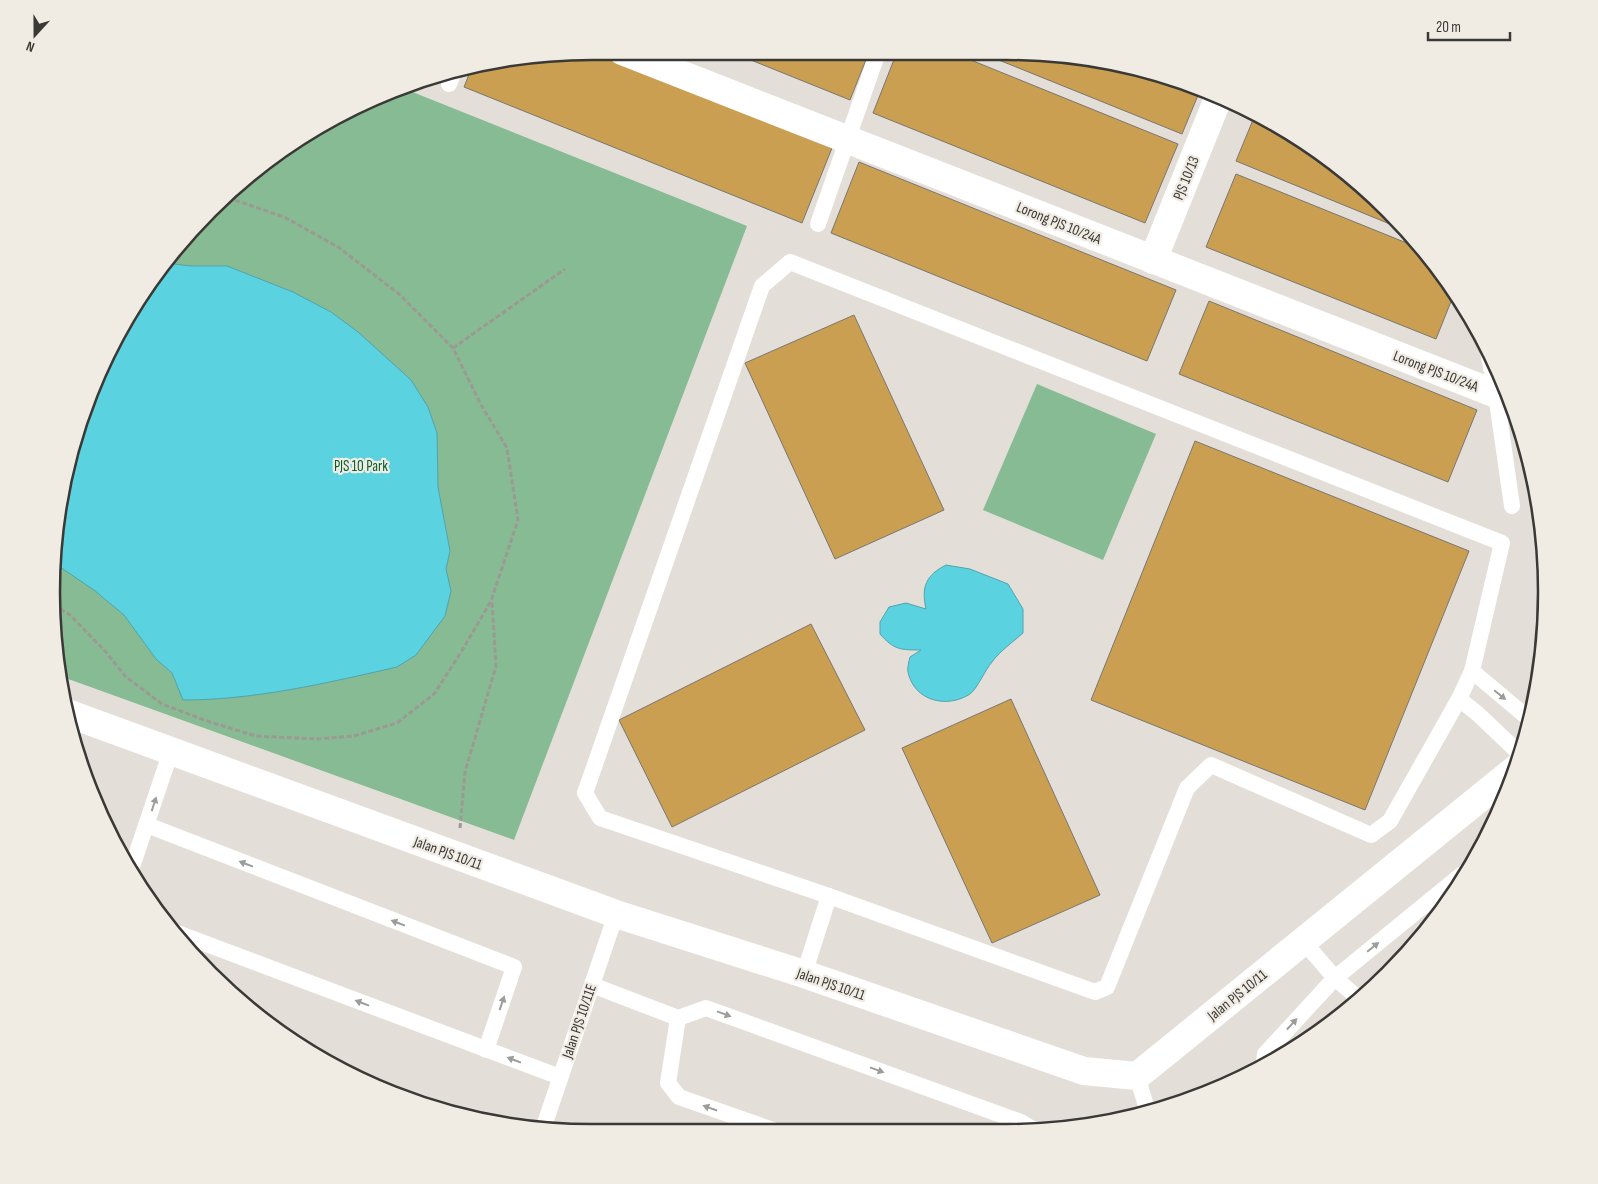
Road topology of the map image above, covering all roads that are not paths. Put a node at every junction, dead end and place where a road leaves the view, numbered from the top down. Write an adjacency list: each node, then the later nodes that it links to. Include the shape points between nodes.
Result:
1 (645, 60): 4 (street, Lorong PJS 10/24A)
2 (875, 60): 4 (lane)
3 (1216, 103): 6 (street, PJS 10/13)
4 (848, 139): 5 (lane); 6 (street, Lorong PJS 10/24A)
5 (818, 224)
6 (1153, 260): 8 (street, Lorong PJS 10/24A)
7 (1493, 377): 8 (lane)
8 (1496, 394): 9 (lane)
9 (1512, 506)
10 (1472, 671): 11 (lane); 12 (lane, one-way to 12); 20 (lane, via 1502,543 790,262 762,286 585,793 600,818)
11 (1459, 699): 14 (lane); 20 (lane, via 1390,821 1371,835 1211,765 1187,788 1107,987 1096,992)
12 (1524, 714)
13 (75, 716): 15 (street, Jalan PJS 10/11)
14 (1515, 748)
15 (171, 751): 17 (lane, one-way to 15); 21 (street, Jalan PJS 10/11)
16 (1505, 778): 23 (street, Jalan PJS 10/11)
17 (147, 825): 18 (lane); 29 (lane, one-way to 17, via 514,967)
18 (134, 862)
19 (1451, 883): 25 (lane, one-way to 19)
20 (830, 896): 24 (lane)
21 (616, 914): 24 (street, Jalan PJS 10/11); 26 (lane, Jalan PJS 10/11E)
22 (187, 937): 29 (lane, one-way to 22)
23 (1303, 941): 25 (lane); 31 (street, Jalan PJS 10/11)
24 (804, 974): 31 (street, Jalan PJS 10/11, via 1084,1071)
25 (1335, 978): 27 (lane); 30 (lane, one-way to 25)
26 (592, 985): 28 (lane); 32 (lane, Jalan PJS 10/11E)
27 (1354, 995)
28 (678, 1018): 35 (lane, one-way to 28, via 679,1097 668,1083); 36 (lane, one-way to 36, via 706,1008)
29 (486, 1050): 32 (lane, one-way to 29)
30 (1265, 1057)
31 (1137, 1076): 33 (lane)
32 (560, 1077): 34 (lane, Jalan PJS 10/11E)
33 (1146, 1105)
34 (545, 1122)
35 (756, 1124)
36 (1024, 1124)

